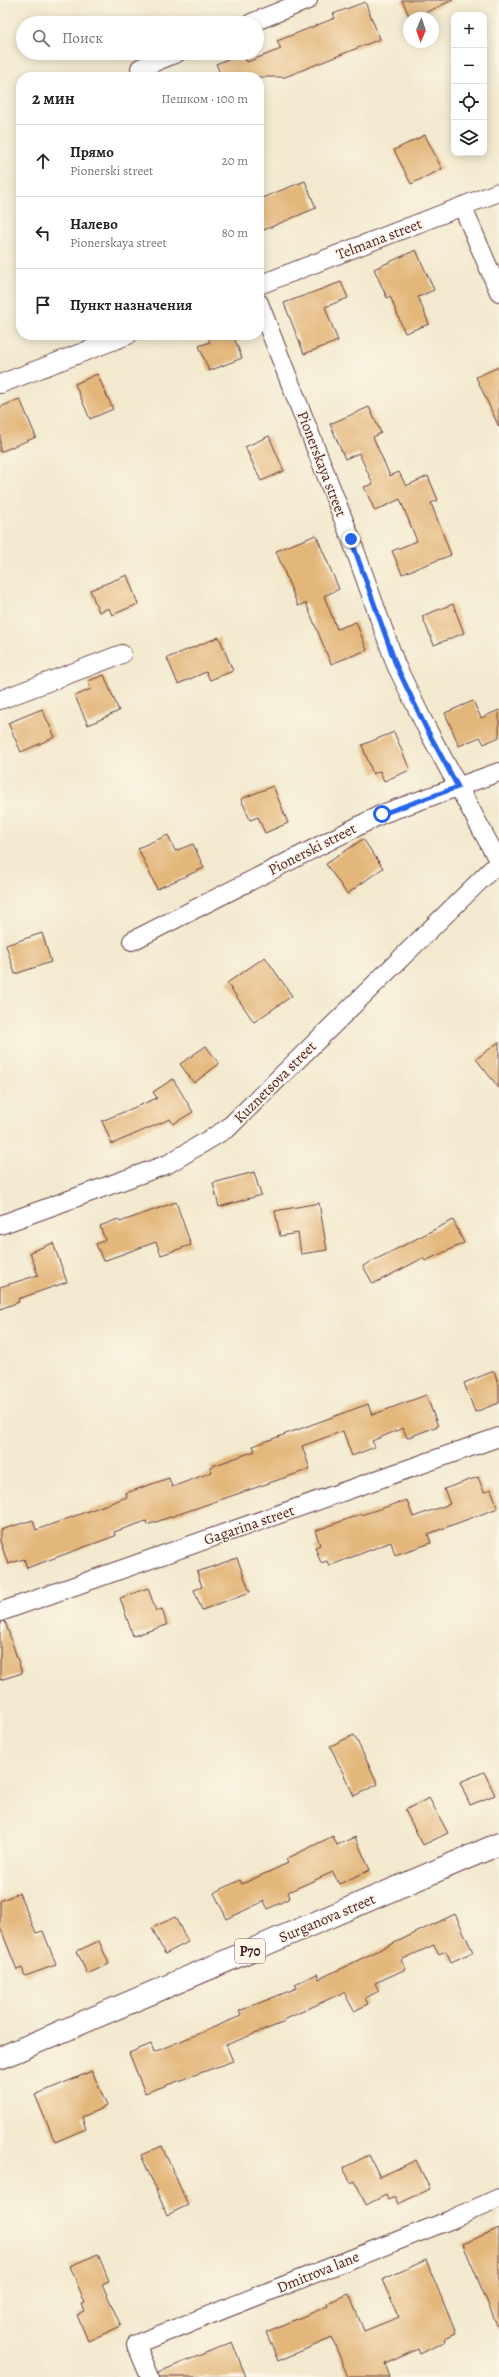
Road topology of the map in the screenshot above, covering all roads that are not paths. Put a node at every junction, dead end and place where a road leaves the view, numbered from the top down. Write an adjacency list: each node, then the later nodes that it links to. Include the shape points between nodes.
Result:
1 (308, 0): 2 (street)
2 (264, 18)
3 (160, 60): 4 (street)
4 (140, 68)
5 (499, 192): 6 (street, Telmana street)
6 (463, 208): 7 (street, Telmana street); 8 (street)
7 (264, 283)
8 (499, 292)
9 (264, 316): 15 (street, Pionerskaya street, via 351,539 396,665)
10 (115, 340): 11 (street)
11 (0, 384)
12 (122, 654): 13 (street)
13 (0, 700)
14 (499, 772): 15 (street, Pionerski street)
15 (458, 787): 16 (street, Pionerskaya street); 17 (street, Pionerski street, via 382,814)
16 (499, 862): 18 (street, Kuznetsova street, via 228,1128 168,1164)
17 (132, 941)
18 (0, 1225)
19 (499, 1438): 20 (street, Gagarina street)
20 (0, 1612)
21 (499, 1844): 22 (main road, Surganova street / Р70)
22 (0, 2058)
23 (499, 2198): 24 (street, Dmitrova lane, via 450,2220 136,2344)
24 (150, 2377)

